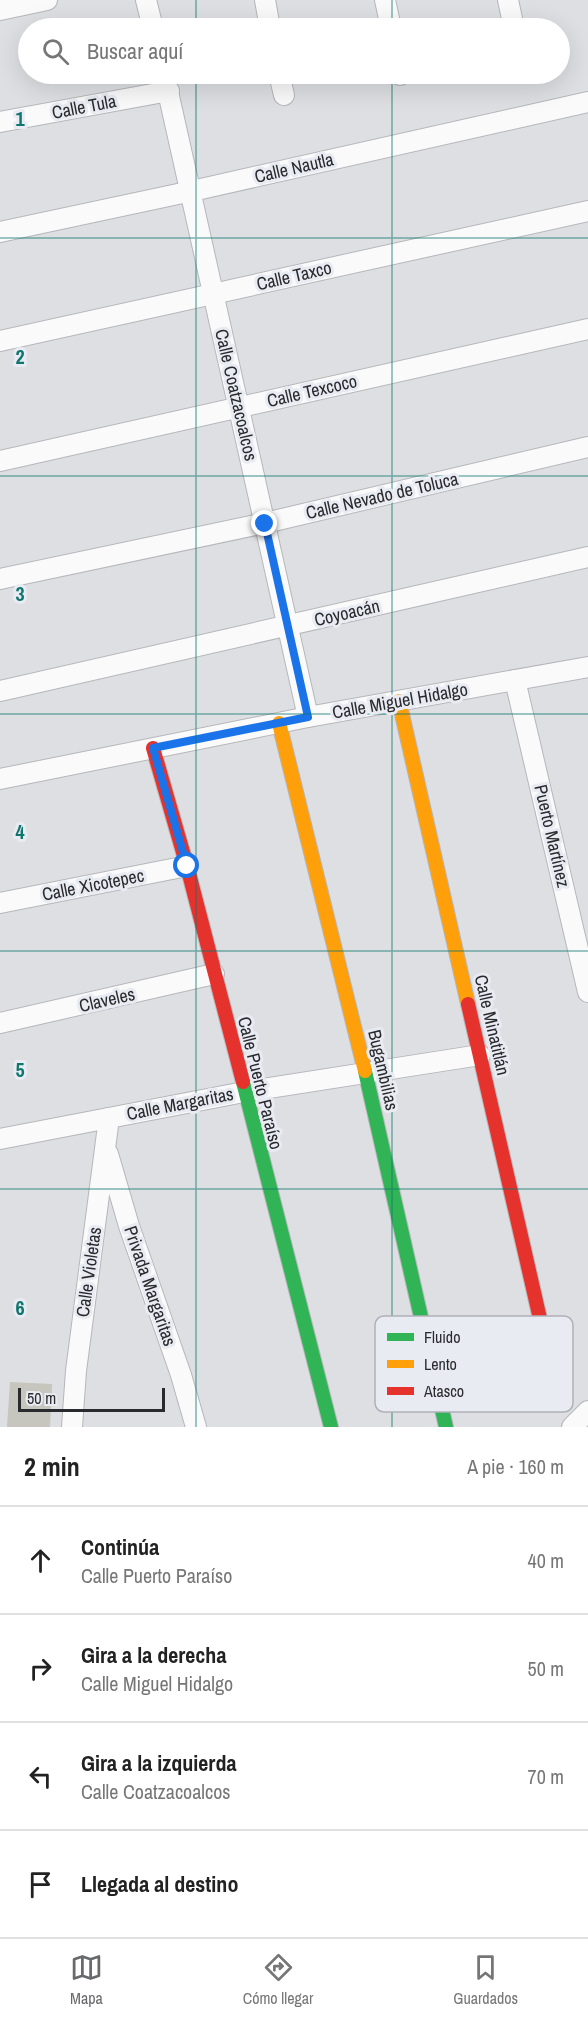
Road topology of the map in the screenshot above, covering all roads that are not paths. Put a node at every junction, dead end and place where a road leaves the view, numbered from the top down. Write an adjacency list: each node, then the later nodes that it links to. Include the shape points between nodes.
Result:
1 (47, 0): 6 (street)
2 (146, 0): 7 (street)
3 (265, 0): 8 (street)
4 (385, 0): 9 (street)
5 (508, 0): 10 (street)
6 (0, 9)
7 (150, 18)
8 (268, 18)
9 (389, 18)
10 (512, 18)
11 (158, 84): 16 (street, Calle Tula)
12 (166, 84): 17 (street, Calle Coatzacoalcos)
13 (281, 84): 14 (street)
14 (284, 95)
15 (588, 102): 17 (street, Calle Nautla)
16 (0, 122)
17 (192, 191): 19 (street, Calle Nautla); 20 (street, Calle Coatzacoalcos)
18 (588, 211): 20 (street, Calle Taxco)
19 (0, 232)
20 (214, 294): 22 (street, Calle Taxco); 23 (street, Calle Coatzacoalcos)
21 (588, 329): 23 (street, Calle Texcoco)
22 (0, 341)
23 (239, 407): 25 (street, Calle Texcoco); 26 (street, Calle Coatzacoalcos)
24 (588, 447): 26 (street, Calle Nevado de Toluca)
25 (0, 461)
26 (265, 524): 28 (street, Calle Nevado de Toluca); 29 (street, Calle Coatzacoalcos)
27 (588, 557): 29 (street, Coyoacán)
28 (0, 579)
29 (288, 626): 32 (street, Coyoacán); 34 (street, Calle Coatzacoalcos)
30 (588, 667): 31 (street, Calle Miguel Hidalgo)
31 (516, 680): 33 (street, Calle Miguel Hidalgo); 41 (street, Puerto Martínez)
32 (0, 691)
33 (399, 701): 34 (street, Calle Miguel Hidalgo); 43 (street, Calle Minatitlán)
34 (308, 717): 35 (street, Calle Miguel Hidalgo)
35 (279, 723): 36 (street, Calle Miguel Hidalgo); 44 (street, Bugambilias)
36 (153, 748): 37 (street, Calle Miguel Hidalgo); 38 (street, Calle Puerto Paraíso)
37 (0, 779)
38 (187, 866): 39 (street, Calle Xicotepec); 40 (street, Calle Puerto Paraíso)
39 (0, 903)
40 (214, 974): 42 (street, Claveles); 45 (street, Calle Puerto Paraíso)
41 (588, 992)
42 (0, 1023)
43 (480, 1055): 44 (street, Calle Margaritas); 50 (street, Calle Minatitlán)
44 (365, 1072): 45 (street, Calle Margaritas); 49 (street, Bugambilias)
45 (244, 1092): 46 (street, Calle Margaritas); 55 (street, Calle Puerto Paraíso)
46 (109, 1118): 47 (street, Calle Margaritas); 48 (street, Calle Violetas)
47 (0, 1139)
48 (106, 1145): 53 (street, Calle Violetas); 54 (street, Privada Margaritas)
49 (421, 1316)
50 (539, 1316)
51 (588, 1411): 57 (street)
52 (443, 1412): 56 (street, Bugambilias)
53 (72, 1427)
54 (196, 1427)
55 (331, 1427)
56 (446, 1427)
57 (572, 1427)

